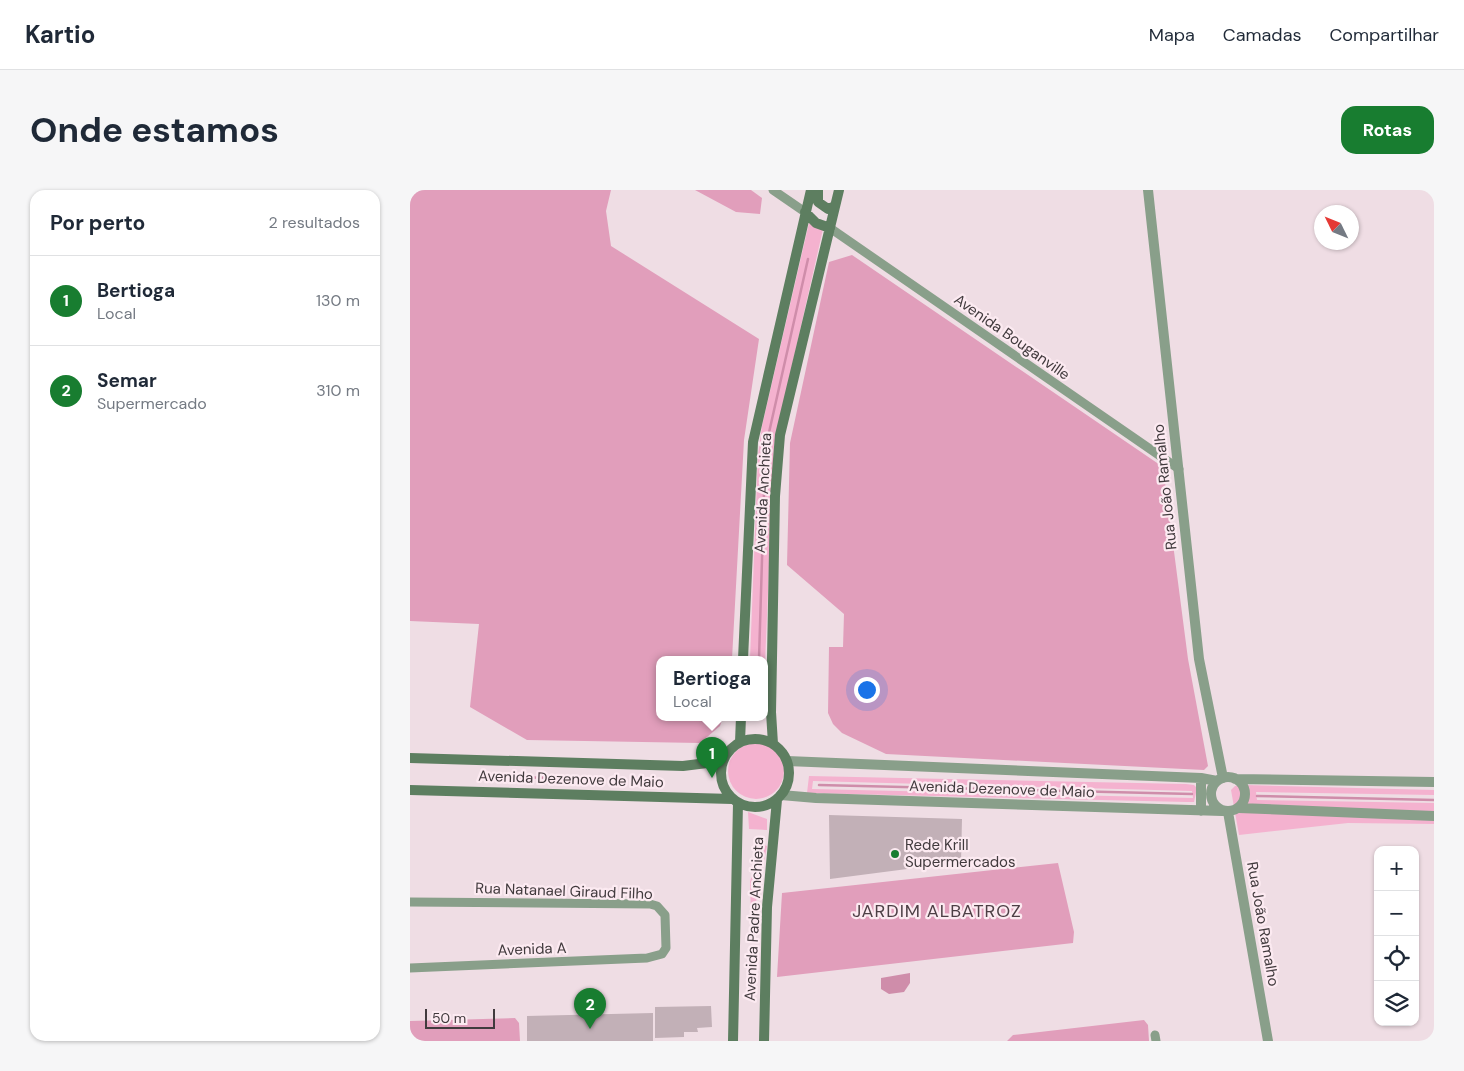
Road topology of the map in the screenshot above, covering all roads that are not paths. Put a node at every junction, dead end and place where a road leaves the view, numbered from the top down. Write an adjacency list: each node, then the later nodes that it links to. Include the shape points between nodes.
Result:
1 (773, 190): 7 (street)
2 (811, 190): 7 (main road, Avenida Anchieta)
3 (818, 190): 6 (main road, via 818,202 828,209)
4 (839, 190): 6 (main road, Avenida Anchieta)
5 (1148, 190): 9 (street, Rua João Ramalho)
6 (835, 206): 8 (main road, Avenida Anchieta)
7 (805, 212): 8 (main road, via 816,223); 10 (main road, Avenida Anchieta, via 754,442)
8 (830, 228): 9 (street, Avenida Bouganville); 13 (main road, Avenida Anchieta, via 780,436 771,712)
9 (1179, 469): 19 (street, Rua João Ramalho, via 1199,660)
10 (743, 656)
11 (741, 721): 12 (main road)
12 (740, 742): 13 (main road, via 751,739); 15 (main road)
13 (773, 744): 16 (main road)
14 (410, 758): 15 (main road, Avenida Dezenove de Maio, via 683,766)
15 (722, 761): 23 (main road, via 721,778 726,793)
16 (787, 761): 17 (street, Avenida Dezenove de Maio); 22 (main road, via 789,779)
17 (1201, 778): 19 (street, Avenida Dezenove de Maio); 25 (street)
18 (1235, 778): 19 (street); 20 (street); 24 (street, via 1246,792)
19 (1220, 779): 26 (street, via 1212,797 1217,808)
20 (1434, 782)
21 (410, 790): 23 (main road, Avenida Dezenove de Maio)
22 (779, 798): 23 (main road, via 758,807); 25 (street, Avenida Dezenove de Maio); 32 (main road, Avenida Padre Anchieta, via 767,907)
23 (735, 801): 31 (main road, Avenida Padre Anchieta)
24 (1239, 808): 26 (street); 27 (street)
25 (1201, 811): 26 (street, Avenida Dezenove de Maio)
26 (1225, 811): 33 (street, Rua João Ramalho)
27 (1434, 816)
28 (410, 902): 29 (street, Rua Natanael Giraud Filho, via 650,904 657,906 665,915 666,948)
29 (656, 958): 30 (street, Avenida A)
30 (410, 968)
31 (733, 1041)
32 (764, 1041)
33 (1268, 1041)

